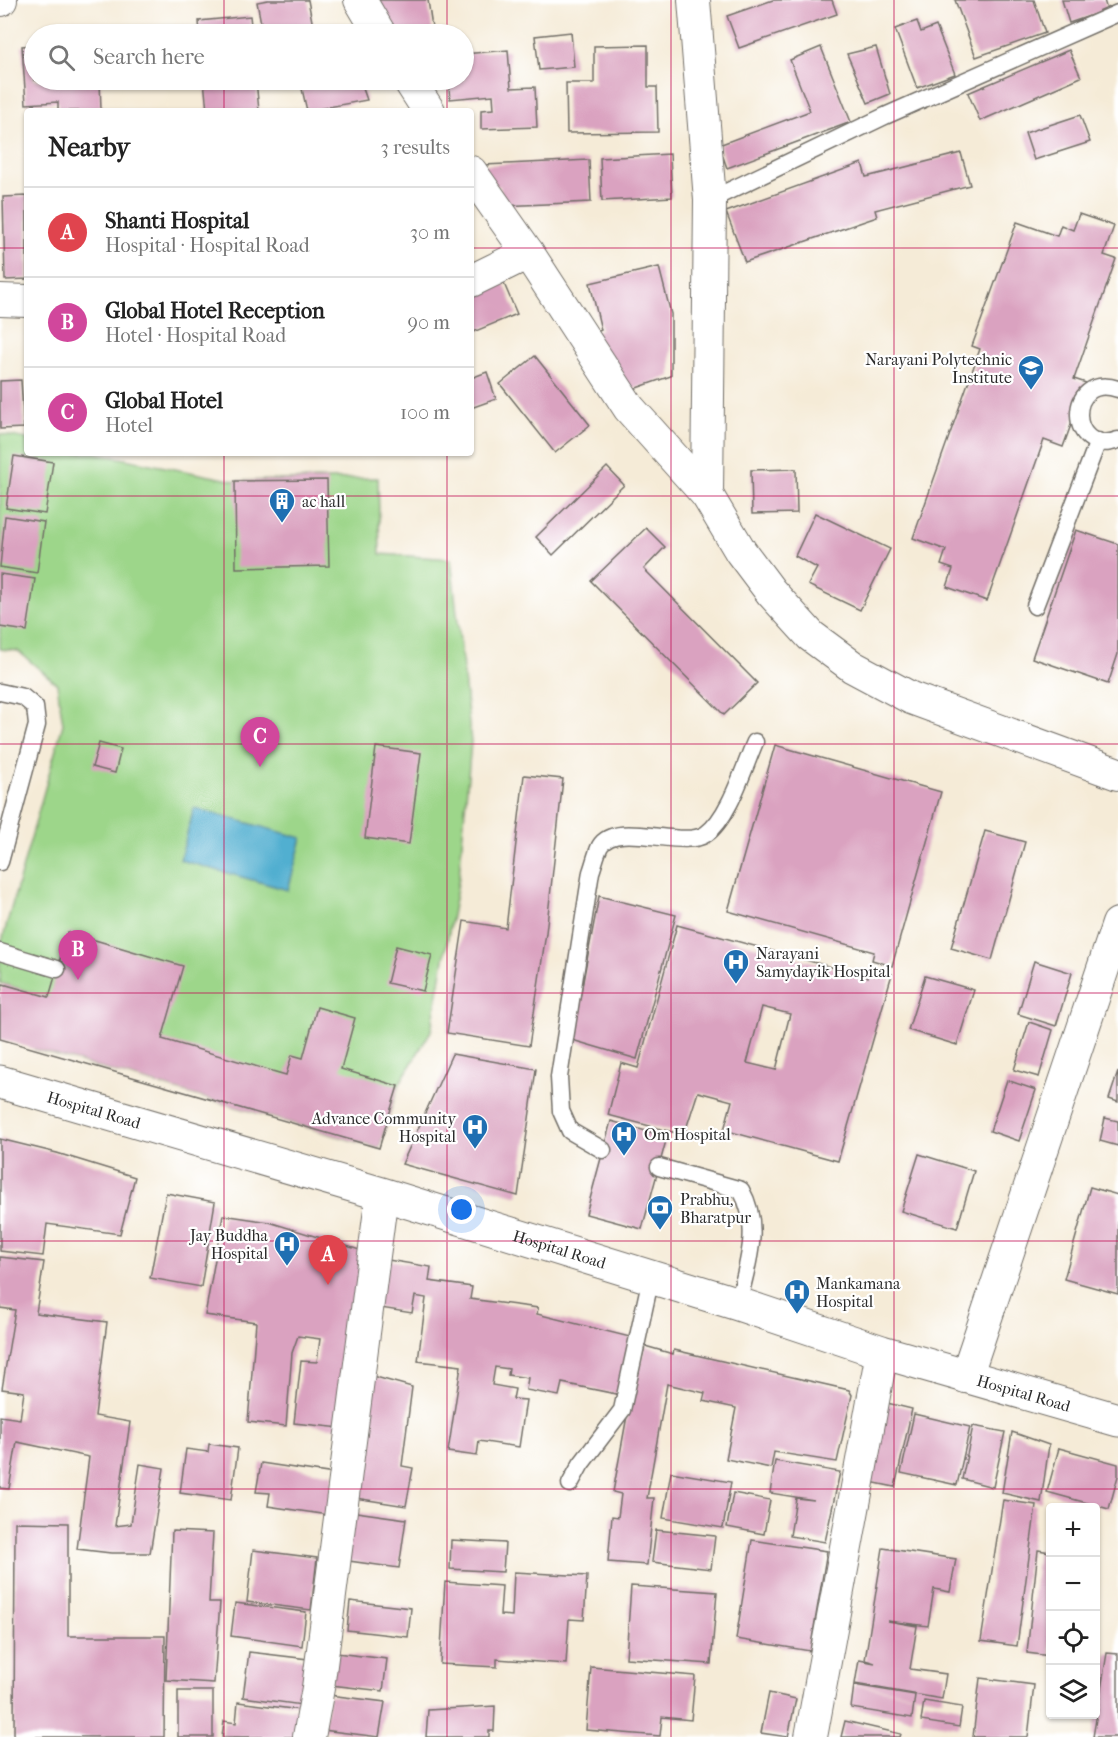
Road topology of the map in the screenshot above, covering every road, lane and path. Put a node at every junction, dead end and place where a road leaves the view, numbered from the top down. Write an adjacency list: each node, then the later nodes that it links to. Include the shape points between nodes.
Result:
1 (360, 0): 4 (street)
2 (694, 0): 8 (street)
3 (1118, 14): 8 (lane, via 885,116)
4 (374, 24)
5 (415, 90): 6 (street)
6 (427, 108)
7 (474, 176): 9 (street)
8 (710, 200): 16 (street)
9 (528, 253): 10 (street); 16 (street, via 629,408)
10 (474, 280)
11 (0, 300): 12 (street)
12 (24, 301)
13 (1118, 389): 15 (lane, via 1111,386 1093,390 1081,403 1078,420 1082,429)
14 (1118, 440): 15 (lane)
15 (1098, 441): 17 (lane)
16 (707, 495): 20 (street, via 741,552 771,592 812,636 853,667 910,698)
17 (1035, 606)
18 (0, 693): 21 (lane, via 23,697 35,707 37,725)
19 (755, 741): 26 (lane, via 728,805 703,836 635,835 612,837 601,844 591,872 559,1077 561,1111 570,1131)
20 (1118, 774)
21 (0, 862)
22 (1118, 924): 32 (street)
23 (0, 952): 24 (lane)
24 (57, 969)
25 (0, 1082): 28 (street, Hospital Road)
26 (603, 1150)
27 (659, 1167): 30 (lane, via 741,1190 750,1205 754,1231)
28 (382, 1194): 29 (street, Hospital Road); 35 (street)
29 (651, 1277): 30 (street, Hospital Road); 34 (lane, via 622,1410)
30 (738, 1304): 31 (street, Hospital Road)
31 (882, 1352): 32 (street, Hospital Road); 36 (street)
32 (966, 1377): 33 (street, Hospital Road)
33 (1118, 1420)
34 (570, 1484)
35 (309, 1737)
36 (811, 1737)

